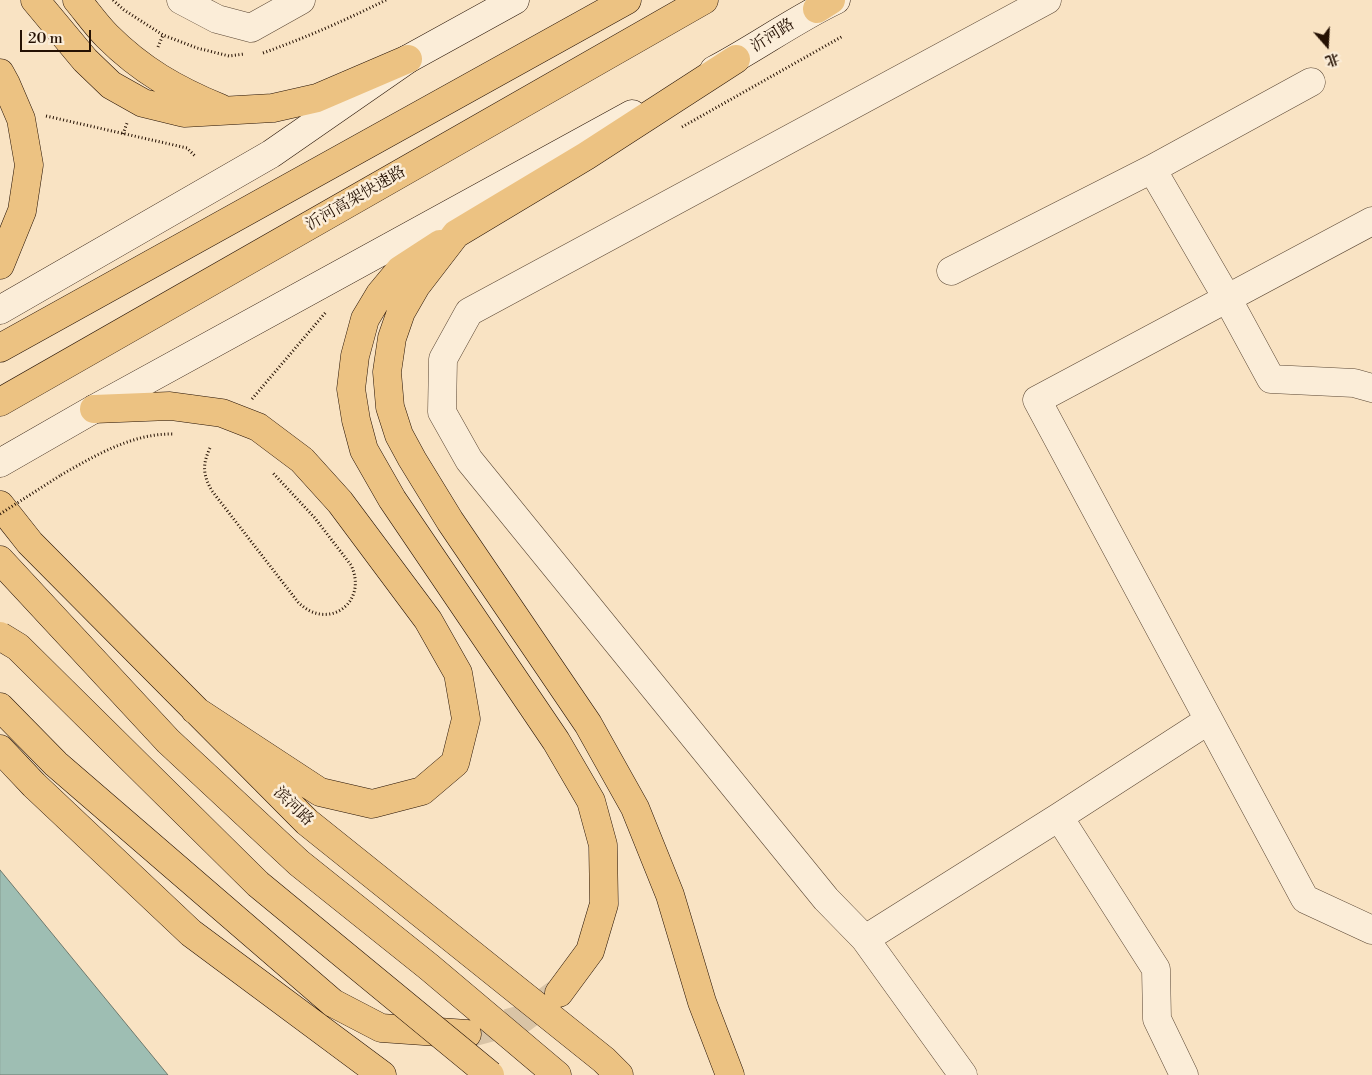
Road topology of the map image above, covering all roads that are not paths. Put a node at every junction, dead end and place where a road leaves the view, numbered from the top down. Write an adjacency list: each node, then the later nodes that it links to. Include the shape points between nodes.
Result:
1 (35, 0): 14 (main road, via 111,85 143,103 184,113)
2 (77, 0): 14 (main road, via 106,35 138,63 190,96)
3 (181, 0): 4 (street, via 217,19 251,28)
4 (301, 0)
5 (515, 0): 10 (street)
6 (627, 0): 22 (main road)
7 (704, 0): 24 (main road, 沂河高架快速路)
8 (1047, 0): 36 (street, via 469,312 443,359 442,412 470,460 826,900)
9 (828, 3): 11 (street, 沂河路)
10 (408, 59): 14 (main road, via 317,98 272,108); 21 (street, via 272,154)
11 (736, 59): 17 (main road, via 586,156); 25 (street, 沂河路, via 574,144)
12 (0, 73): 18 (main road, via 21,119 29,165 22,211)
13 (1311, 82): 15 (street)
14 (224, 110)
15 (1152, 169): 19 (street); 20 (street)
16 (1372, 221): 20 (street)
17 (456, 234): 37 (main road, via 400,270 380,294 365,319 355,356 351,389 364,450 387,491 556,741 591,801 603,845 604,904 590,951); 43 (main road, via 416,286 401,312 392,338 387,372 390,407 399,435 450,521 588,724 635,808 670,895 702,1002)
18 (0, 265)
19 (951, 271)
20 (1227, 298): 23 (street, via 1271,379 1354,383); 32 (street, via 1038,400)
21 (0, 310)
22 (0, 348)
23 (1372, 388)
24 (4, 400)
25 (94, 409): 26 (street, 沂河路); 31 (main road, via 170,406 222,413 258,427 302,460 340,502 428,620 458,673 466,719 455,763 422,790 372,804 320,792)
26 (0, 463)
27 (0, 505): 31 (main road, 滨河路, via 30,543)
28 (0, 560): 41 (main road, via 168,741 299,863)
29 (0, 636): 40 (main road, bridge, via 18,647 258,884)
30 (0, 707): 38 (main road, via 56,764 333,1003 381,1028)
31 (195, 710): 42 (main road, 滨河路, via 307,822)
32 (1209, 720): 34 (street); 35 (street, via 1305,899)
33 (0, 749): 39 (main road, via 190,933)
34 (1059, 817): 36 (street); 45 (street, via 1156,969 1157,1019)
35 (1372, 930)
36 (865, 939): 44 (street)
37 (558, 993)
38 (467, 1034)
39 (382, 1075)
40 (490, 1075)
41 (557, 1075)
42 (619, 1075)
43 (730, 1075)
44 (963, 1075)
45 (1184, 1075)

